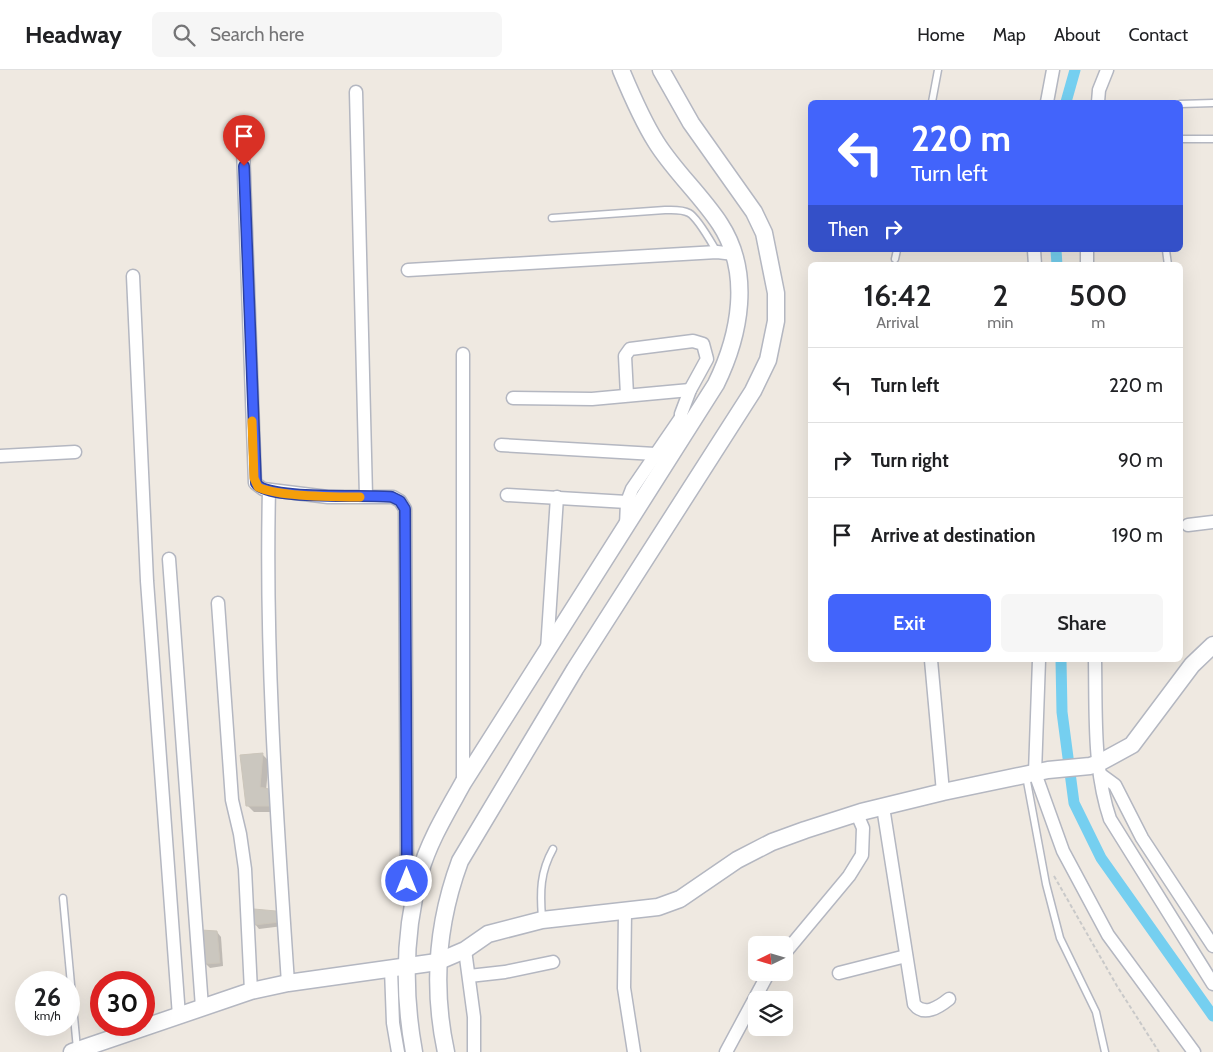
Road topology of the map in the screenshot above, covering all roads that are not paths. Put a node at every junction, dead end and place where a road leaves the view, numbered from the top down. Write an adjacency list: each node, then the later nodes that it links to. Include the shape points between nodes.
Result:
1 (621, 70): 18 (street, via 656,142 721,225)
2 (661, 70): 62 (street, via 691,123 754,212 764,233 776,293 773,340 768,360 753,391 575,669 460,861 449,890)
3 (938, 70): 7 (lane)
4 (1053, 70): 8 (street)
5 (1107, 70): 9 (street)
6 (356, 92): 34 (street)
7 (932, 100)
8 (1047, 100)
9 (1099, 100)
10 (1213, 103): 11 (lane)
11 (1183, 104)
12 (1183, 139): 13 (lane)
13 (1213, 139)
14 (243, 148): 32 (street, via 254,478 258,487)
15 (552, 218): 16 (lane, via 682,211 695,218)
16 (717, 252): 18 (street); 20 (street)
17 (897, 252): 19 (lane)
18 (734, 254): 27 (street, via 740,296 739,318 729,359)
19 (895, 259)
20 (408, 270)
21 (133, 276): 73 (street, via 146,581)
22 (463, 354): 49 (street)
23 (690, 390): 24 (street); 24 (street, via 704,367 707,354 703,344 693,341 630,349 625,356); 26 (street)
24 (627, 395): 25 (street, via 592,399)
25 (513, 398)
26 (680, 419): 27 (street); 30 (street)
27 (681, 442): 39 (street)
28 (501, 445): 30 (street)
29 (75, 452): 31 (street)
30 (655, 454): 36 (street)
31 (0, 456)
32 (269, 490): 34 (street, via 328,497); 68 (street, via 269,684)
33 (507, 494): 35 (street)
34 (366, 496): 55 (street, via 397,498 405,509 407,881)
35 (557, 497): 36 (street); 43 (street)
36 (627, 502): 39 (street)
37 (1213, 522): 38 (street)
38 (1188, 525)
39 (626, 526): 43 (street)
40 (169, 559): 72 (street)
41 (218, 603): 70 (street, via 231,793 245,869)
42 (1213, 645): 47 (street, via 1192,665 1132,745)
43 (547, 652): 49 (street)
44 (931, 662): 50 (street)
45 (1039, 662): 48 (street)
46 (1095, 662): 47 (street)
47 (1097, 768): 48 (street); 59 (street, via 1115,785 1142,838); 69 (street, via 1110,819)
48 (1036, 773): 50 (street); 81 (lane, via 1041,854 1060,938 1096,1012); 82 (street, via 1063,850 1108,935)
49 (463, 782): 55 (street, via 431,844)
50 (943, 792): 51 (street)
51 (882, 807): 52 (street); 61 (street)
52 (857, 814): 56 (street, via 772,842 737,860 680,899 658,908); 58 (street, via 863,828 862,855 849,876)
53 (553, 849): 57 (lane, via 541,877)
54 (63, 898): 74 (lane)
55 (412, 912): 64 (street)
56 (625, 912): 57 (street); 79 (street, via 624,988)
57 (542, 920): 60 (street, via 488,934)
58 (793, 943)
59 (1213, 946)
60 (465, 950): 62 (street); 66 (street)
61 (906, 956): 65 (street); 71 (street, via 912,998 917,1008 934,1009)
62 (435, 962): 64 (street); 77 (street)
63 (553, 962): 66 (street)
64 (403, 967): 68 (street); 75 (street, via 393,1023); 76 (street)
65 (838, 973)
66 (469, 976): 78 (street)
67 (764, 981): 80 (street)
68 (288, 983): 70 (street)
69 (1213, 984)
70 (251, 991): 72 (street)
71 (949, 999)
72 (202, 1007): 73 (street)
73 (179, 1016): 74 (street)
74 (75, 1051)
75 (398, 1052)
76 (414, 1052)
77 (446, 1052)
78 (474, 1052)
79 (634, 1052)
80 (726, 1052)
81 (1105, 1052)
82 (1194, 1052)

